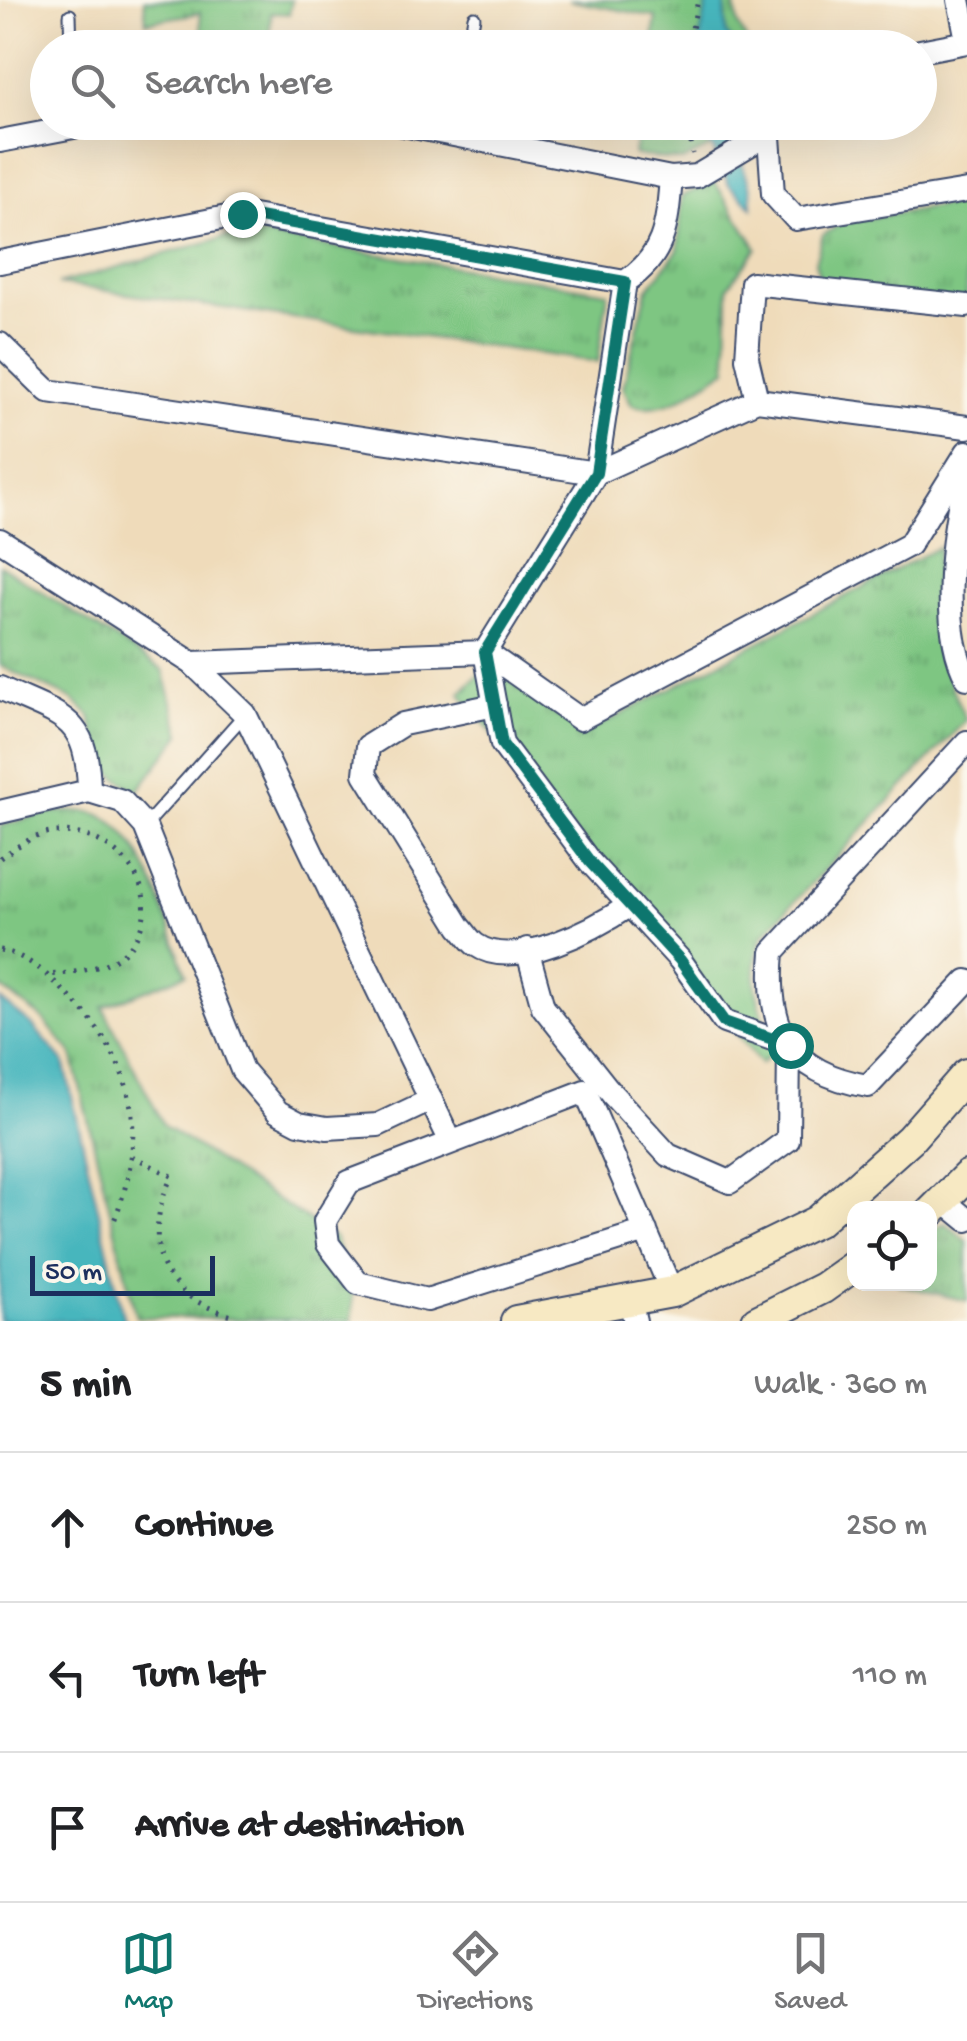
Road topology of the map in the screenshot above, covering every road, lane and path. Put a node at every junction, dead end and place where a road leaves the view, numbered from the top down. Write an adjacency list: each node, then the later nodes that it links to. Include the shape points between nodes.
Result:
1 (698, 0): 7 (path)
2 (959, 0): 8 (street)
3 (70, 15): 5 (lane)
4 (474, 17): 6 (lane)
5 (70, 30)
6 (471, 30)
7 (692, 30)
8 (967, 42): 9 (street)
9 (937, 48)
10 (30, 135): 11 (street)
11 (0, 140)
12 (502, 140): 15 (street)
13 (752, 140): 15 (street, via 697,176)
14 (768, 140): 16 (street, via 773,194 796,220)
15 (671, 178): 18 (street, via 667,223 650,266)
16 (967, 190)
17 (0, 262): 18 (street, via 242,214)
18 (625, 282): 24 (street)
19 (967, 306): 21 (street, via 752,284 747,358)
20 (0, 344): 24 (street, via 48,391)
21 (757, 400): 22 (street); 24 (street)
22 (967, 428)
23 (967, 452): 27 (street, via 909,545 580,720)
24 (596, 473): 27 (street)
25 (967, 475): 29 (street, via 951,597 959,664)
26 (0, 540): 28 (street)
27 (485, 652): 28 (street); 31 (street)
28 (192, 663): 32 (street)
29 (967, 678)
30 (0, 688): 34 (street, via 72,721 88,754)
31 (495, 705): 38 (street, via 502,744); 39 (street, via 403,724 368,746 365,774 477,946 510,954)
32 (245, 714): 36 (lane); 45 (street)
33 (967, 742): 43 (street, via 773,952 770,988 777,1025)
34 (89, 791): 35 (street); 36 (street, via 122,801)
35 (0, 812)
36 (144, 826): 45 (street, via 242,1070 278,1112 327,1128 378,1125)
37 (0, 858): 41 (path, via 31,838 62,832 104,840 126,857 139,881 144,913 132,945 92,968)
38 (630, 906): 39 (street, via 587,934); 43 (street, via 724,1022)
39 (527, 949): 43 (street, via 542,1007 612,1094 668,1155 730,1182 788,1140)
40 (0, 950): 41 (path)
41 (48, 976): 47 (path, via 105,1037 126,1078 135,1125)
42 (967, 981): 43 (street, via 868,1086 838,1082 799,1061)
43 (790, 1045)
44 (967, 1074): 53 (street, via 910,1139 818,1221)
45 (431, 1100): 46 (street)
46 (450, 1140): 51 (street, via 585,1091); 51 (street, via 348,1182 336,1197 325,1221 328,1244 358,1282 427,1300)
47 (132, 1156): 50 (path); 55 (path, via 172,1176 154,1233 170,1280 207,1309)
48 (967, 1176): 49 (street)
49 (947, 1212)
50 (114, 1222)
51 (646, 1230): 53 (street)
52 (847, 1271): 57 (street)
53 (672, 1292): 54 (street)
54 (633, 1311): 56 (street)
55 (233, 1315)
56 (516, 1321)
57 (757, 1321)

